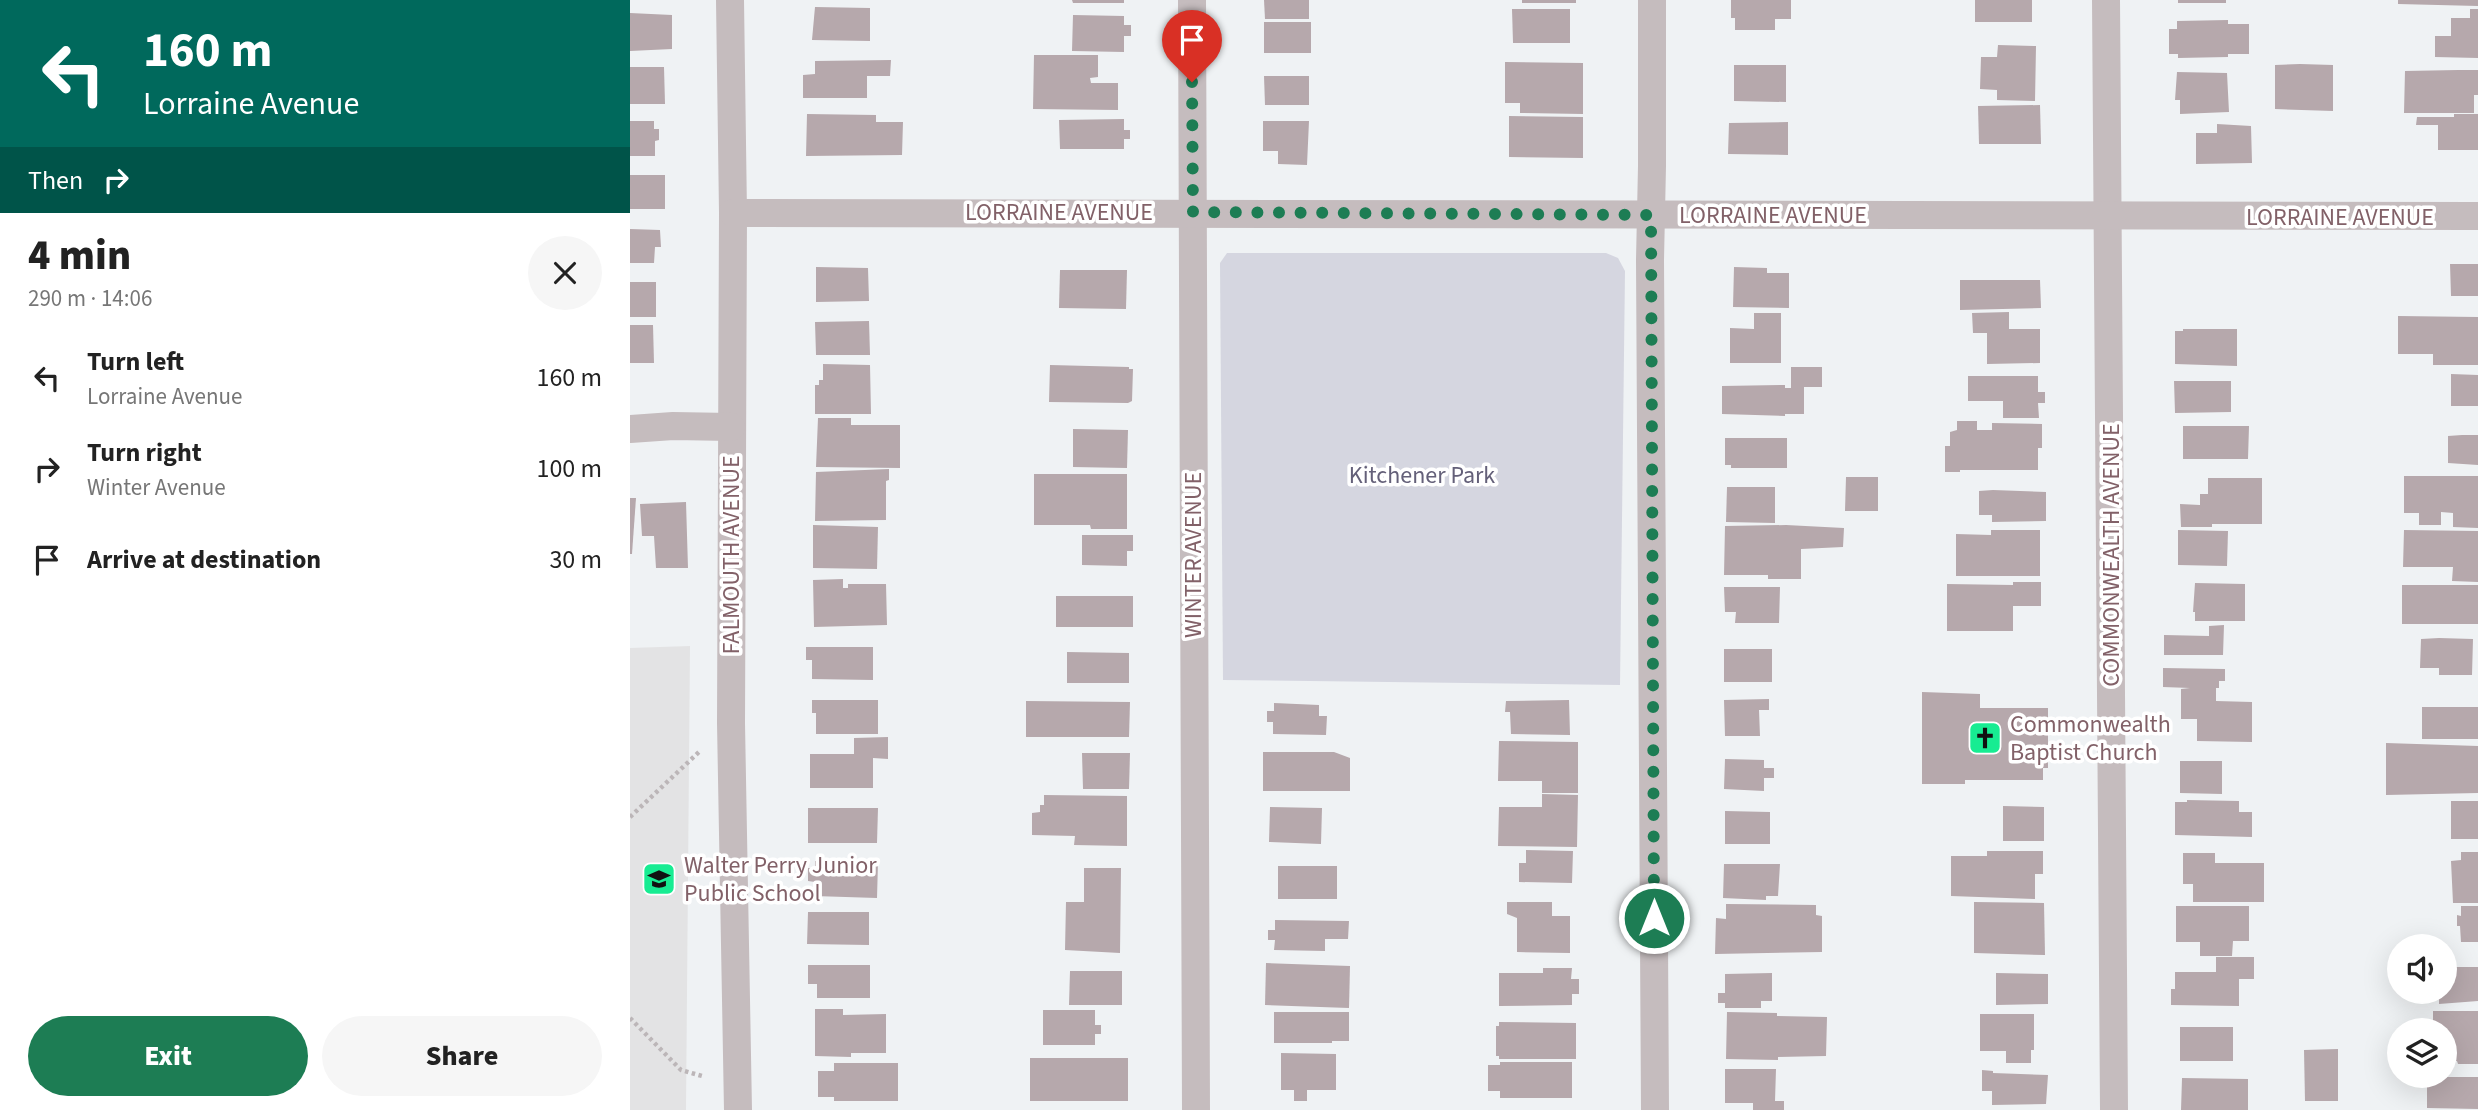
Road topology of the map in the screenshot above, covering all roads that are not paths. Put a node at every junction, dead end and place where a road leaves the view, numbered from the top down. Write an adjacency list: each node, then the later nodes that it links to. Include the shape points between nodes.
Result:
1 (730, 0): 5 (street, FALMOUTH AVENUE)
2 (1192, 0): 6 (street, WINTER AVENUE)
3 (1651, 0): 7 (street)
4 (2106, 0): 8 (street, COMMONWEALTH AVENUE)
5 (733, 212): 6 (street, LORRAINE AVENUE); 10 (street, FALMOUTH AVENUE)
6 (1193, 212): 7 (street, LORRAINE AVENUE); 13 (street, WINTER AVENUE)
7 (1651, 215): 8 (street, LORRAINE AVENUE); 14 (street)
8 (2107, 216): 9 (street, LORRAINE AVENUE); 15 (street, COMMONWEALTH AVENUE)
9 (2478, 216)
10 (732, 427): 11 (street); 12 (street, FALMOUTH AVENUE, via 731,723)
11 (630, 429)
12 (738, 1110)
13 (1196, 1110)
14 (1655, 1110)
15 (2114, 1110)

